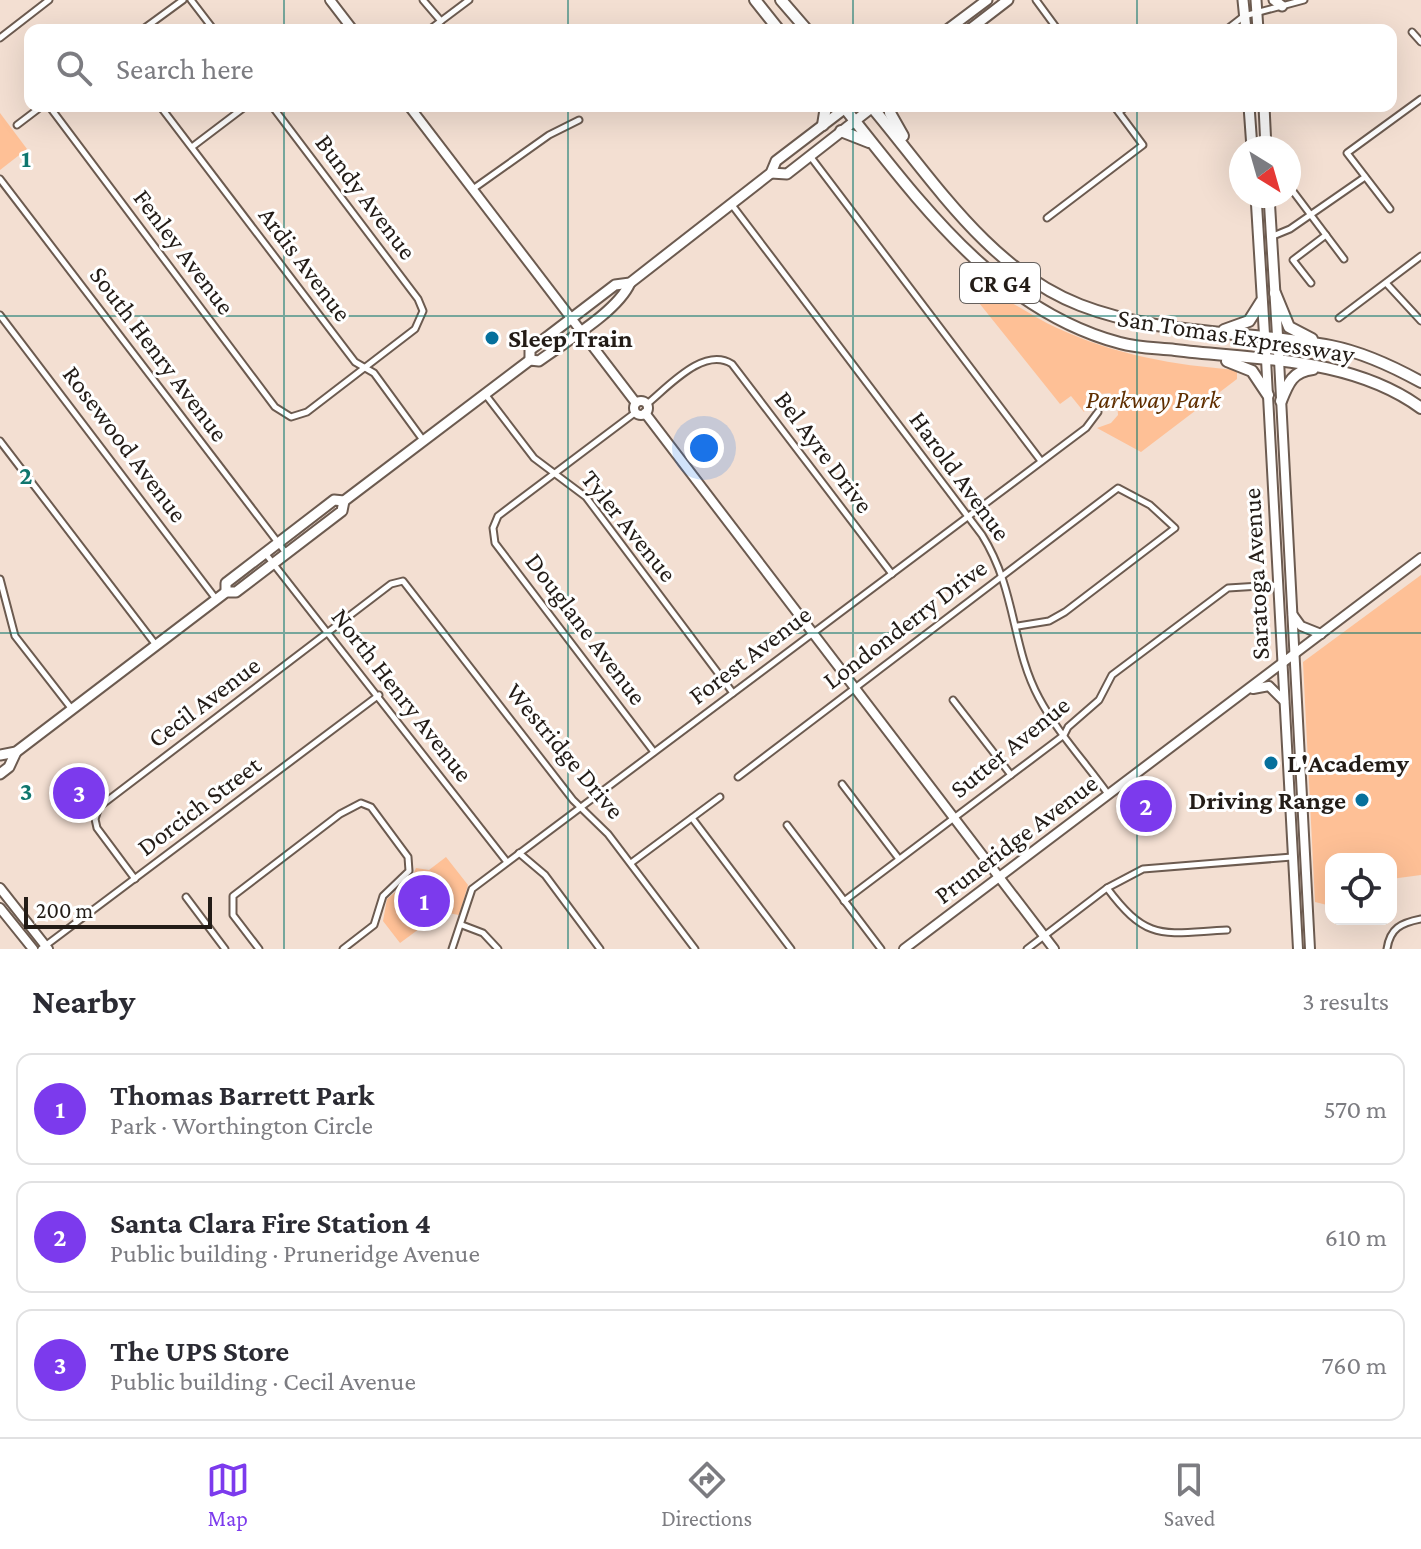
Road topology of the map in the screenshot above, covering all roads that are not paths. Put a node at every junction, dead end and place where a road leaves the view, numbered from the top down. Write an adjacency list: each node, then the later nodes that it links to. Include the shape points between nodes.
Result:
1 (49, 0): 35 (street)
2 (183, 0): 21 (street)
3 (191, 0): 22 (street)
4 (330, 0): 23 (main road)
5 (423, 0): 20 (street)
6 (469, 0): 20 (street)
7 (755, 0): 25 (highway)
8 (781, 0): 17 (highway)
9 (988, 0): 19 (main road); 28 (main road)
10 (1008, 0): 19 (main road)
11 (1036, 0): 30 (street)
12 (1243, 0): 18 (main road)
13 (1256, 0): 16 (main road)
14 (1304, 0): 15 (street)
15 (1278, 3): 16 (street)
16 (1257, 13): 18 (street); 33 (main road)
17 (793, 14): 26 (highway); 27 (highway)
18 (1244, 16): 31 (street); 32 (main road)
19 (983, 20): 29 (main road)
20 (441, 21): 24 (street)
21 (150, 24)
22 (209, 24)
23 (347, 24)
24 (437, 24)
25 (774, 24)
26 (802, 24)
27 (807, 24)
28 (955, 24)
29 (977, 24)
30 (1054, 24)
31 (1234, 24)
32 (1245, 24)
33 (1258, 24)
34 (1412, 32): 36 (street)
35 (0, 38)
36 (1421, 42)
37 (1421, 99): 65 (street, via 1347,153)
38 (34, 112): 55 (street)
39 (54, 112): 97 (street, Fenley Avenue, via 275,407 291,417 307,412)
40 (165, 112): 60 (street, Ardis Avenue)
41 (238, 112): 60 (street)
42 (277, 112): 97 (street, Bundy Avenue, via 418,299 423,315 415,329)
43 (414, 112): 67 (main road)
44 (825, 112): 56 (highway)
45 (839, 112): 56 (main road)
46 (849, 112): 54 (highway, San Tomas Expressway / CR G4)
47 (865, 112): 54 (main road)
48 (877, 112): 64 (highway, San Tomas Expressway / CR G4)
49 (891, 112): 64 (highway)
50 (1119, 112): 74 (street, via 1143,145)
51 (1249, 112): 58 (main road)
52 (1264, 112): 59 (main road)
53 (579, 120): 67 (street)
54 (855, 121): 57 (main road); 61 (highway, San Tomas Expressway / CR G4)
55 (17, 125)
56 (823, 125): 63 (main road, via 776,161)
57 (841, 131): 61 (highway); 62 (main road)
58 (1251, 136)
59 (1265, 136)
60 (192, 147): 97 (street, Ardis Avenue, via 355,362)
61 (877, 148): 93 (highway, San Tomas Expressway / CR G4, via 963,249 1029,304 1121,343)
62 (810, 156): 63 (main road, via 787,174); 108 (street)
63 (771, 173): 69 (main road)
64 (928, 174): 89 (highway, San Tomas Expressway / CR G4, via 980,235 1041,285 1078,305 1128,321)
65 (1365, 177): 72 (street); 73 (street)
66 (0, 179): 112 (street, South Henry Avenue)
67 (472, 190): 86 (main road)
68 (1301, 202): 73 (street)
69 (732, 205): 79 (main road); 111 (street, Harold Avenue)
70 (1257, 208): 83 (main road, Saratoga Avenue)
71 (1270, 208): 76 (main road, Saratoga Avenue)
72 (1390, 209)
73 (1310, 214): 75 (street); 76 (street)
74 (1047, 218)
75 (1326, 235): 78 (street); 80 (street, via 1293,260)
76 (1271, 236): 82 (main road, Saratoga Avenue)
77 (1421, 256): 81 (street)
78 (1344, 259)
79 (630, 283): 86 (main road, via 615,285); 88 (main road, via 624,297)
80 (1311, 283)
81 (1386, 283): 85 (street); 87 (street)
82 (1275, 293): 91 (main road, Saratoga Avenue); 92 (highway, via 1293,332)
83 (1261, 302): 89 (highway, via 1244,325); 90 (main road, Saratoga Avenue)
84 (0, 315): 123 (street, Rosewood Avenue)
85 (1339, 318)
86 (571, 319): 88 (main road); 95 (main road, via 530,350)
87 (1421, 321)
88 (580, 330): 95 (main road, via 539,361); 103 (main road)
89 (1206, 331): 90 (highway, San Tomas Expressway / CR G4)
90 (1264, 338): 91 (highway, San Tomas Expressway / CR G4); 94 (main road, Saratoga Avenue)
91 (1278, 339): 92 (highway, San Tomas Expressway / CR G4); 96 (main road, Saratoga Avenue)
92 (1333, 346): 99 (highway, San Tomas Expressway / CR G4)
93 (1218, 355): 94 (highway, San Tomas Expressway / CR G4); 101 (highway, via 1252,371)
94 (1266, 359): 96 (highway, San Tomas Expressway / CR G4); 101 (main road, Saratoga Avenue)
95 (530, 360): 100 (main road)
96 (1279, 360): 98 (highway, San Tomas Expressway / CR G4); 102 (main road, Saratoga Avenue)
97 (365, 368): 106 (street, Ardis Avenue)
98 (1327, 368): 102 (highway, via 1301,370 1291,378); 104 (highway, San Tomas Expressway / CR G4, via 1395,392)
99 (1421, 382)
100 (485, 394): 106 (main road); 109 (street, Tyler Avenue, via 534,458)
101 (1268, 395): 121 (main road, Saratoga Avenue)
102 (1281, 401): 125 (main road, Saratoga Avenue)
103 (641, 408): 109 (street); 117 (street, Bel Ayre Drive, via 706,358 721,357 732,364); 128 (main road)
104 (1421, 408)
105 (1098, 412): 108 (street, Forest Avenue, via 1086,428)
106 (424, 440): 110 (main road)
107 (0, 441): 130 (street)
108 (1041, 461): 111 (street, Forest Avenue)
109 (556, 473): 135 (street, Tyler Avenue, via 586,497); 142 (street, Douglane Avenue, via 498,516 495,543)
110 (344, 501): 112 (main road, via 334,500); 114 (main road, via 342,511)
111 (968, 515): 117 (street, Forest Avenue); 118 (street, Harold Avenue)
112 (278, 543): 113 (main road); 114 (street, South Henry Avenue)
113 (265, 553): 116 (street, North Henry Avenue); 122 (main road, via 226,583)
114 (286, 553): 116 (main road)
115 (1421, 558): 129 (main road, Pruneridge Avenue)
116 (273, 563): 122 (main road, via 236,592); 127 (street, North Henry Avenue)
117 (892, 574): 128 (street, Forest Avenue)
118 (1004, 575): 126 (street, Harold Avenue); 126 (street, Londonderry Drive, via 1118,488 1150,505 1175,528 1065,612 1049,621); 133 (street, Londonderry Drive)
119 (0, 579): 124 (street)
120 (403, 581): 127 (street, Cecil Avenue, via 391,584); 150 (street, Westridge Drive)
121 (1278, 585): 132 (main road, Saratoga Avenue); 140 (street, Sutter Avenue, via 1228,588 1112,675 1099,700)
122 (226, 592): 123 (main road)
123 (216, 599): 130 (main road)
124 (3, 605): 139 (street, via 15,636)
125 (1293, 615): 129 (main road, via 1305,629); 131 (main road, Saratoga Avenue)
126 (1018, 626): 140 (street, Harold Avenue, via 1023,659 1039,699)
127 (328, 633): 136 (street, North Henry Avenue); 160 (street, Cecil Avenue, via 99,807 97,828)
128 (814, 633): 133 (main road); 135 (street, Forest Avenue)
129 (1321, 634): 131 (main road, Pruneridge Avenue)
130 (156, 645): 139 (main road)
131 (1295, 654): 132 (main road, Pruneridge Avenue); 185 (main road, Saratoga Avenue)
132 (1283, 664): 134 (main road, Pruneridge Avenue); 138 (main road, Saratoga Avenue)
133 (854, 688): 146 (street, Londonderry Drive); 152 (main road)
134 (1248, 689): 138 (main road, via 1269,686); 148 (main road, Pruneridge Avenue)
135 (733, 693): 142 (street, Forest Avenue)
136 (379, 695): 157 (street, North Henry Avenue); 160 (street, Dorcich Street)
137 (953, 700): 145 (street)
138 (1285, 702): 155 (main road, Saratoga Avenue)
139 (72, 709): 141 (main road)
140 (1064, 735): 145 (street, Sutter Avenue); 148 (street, Harold Avenue)
141 (16, 752): 143 (main road); 144 (main road)
142 (654, 752): 150 (street, Forest Avenue)
143 (0, 755)
144 (0, 774)
145 (1011, 775): 152 (street, Sutter Avenue)
146 (738, 777)
147 (842, 784): 156 (street)
148 (1108, 794): 159 (main road, Pruneridge Avenue)
149 (720, 797): 151 (street)
150 (581, 808): 154 (street, Forest Avenue); 158 (street, Westridge Drive)
151 (692, 818): 158 (street); 179 (street)
152 (954, 818): 156 (street, Sutter Avenue); 159 (main road)
153 (787, 825): 164 (street)
154 (519, 853): 157 (street, Forest Avenue); 177 (street, via 545,875)
155 (1292, 857): 162 (street, via 1163,865); 184 (main road, Saratoga Avenue)
156 (899, 859): 164 (street, Sutter Avenue)
157 (507, 862): 167 (street, Forest Avenue, via 470,892)
158 (631, 863): 178 (street, Westridge Drive)
159 (998, 877): 169 (main road); 181 (main road, Pruneridge Avenue)
160 (135, 879): 170 (street, Dorcich Street)
161 (0, 888): 170 (main road)
162 (1107, 888): 168 (street, via 1134,922 1149,930); 169 (street)
163 (186, 897): 172 (street)
164 (844, 901): 180 (street)
165 (0, 908): 171 (main road)
166 (1421, 919): 186 (street, via 1402,923 1389,936)
167 (462, 925): 175 (street, Forest Avenue); 176 (street, via 483,933)
168 (1227, 930)
169 (1044, 937): 182 (street); 183 (main road)
170 (45, 948)
171 (33, 949)
172 (225, 949)
173 (259, 949): 174 (street, via 233,915 233,896 361,803 371,807 411,867 383,896 374,925)
174 (343, 949)
175 (452, 949)
176 (498, 949)
177 (600, 949)
178 (695, 949)
179 (791, 949)
180 (881, 949)
181 (904, 949)
182 (1027, 949)
183 (1054, 949)
184 (1298, 949)
185 (1310, 949)
186 (1387, 949)

